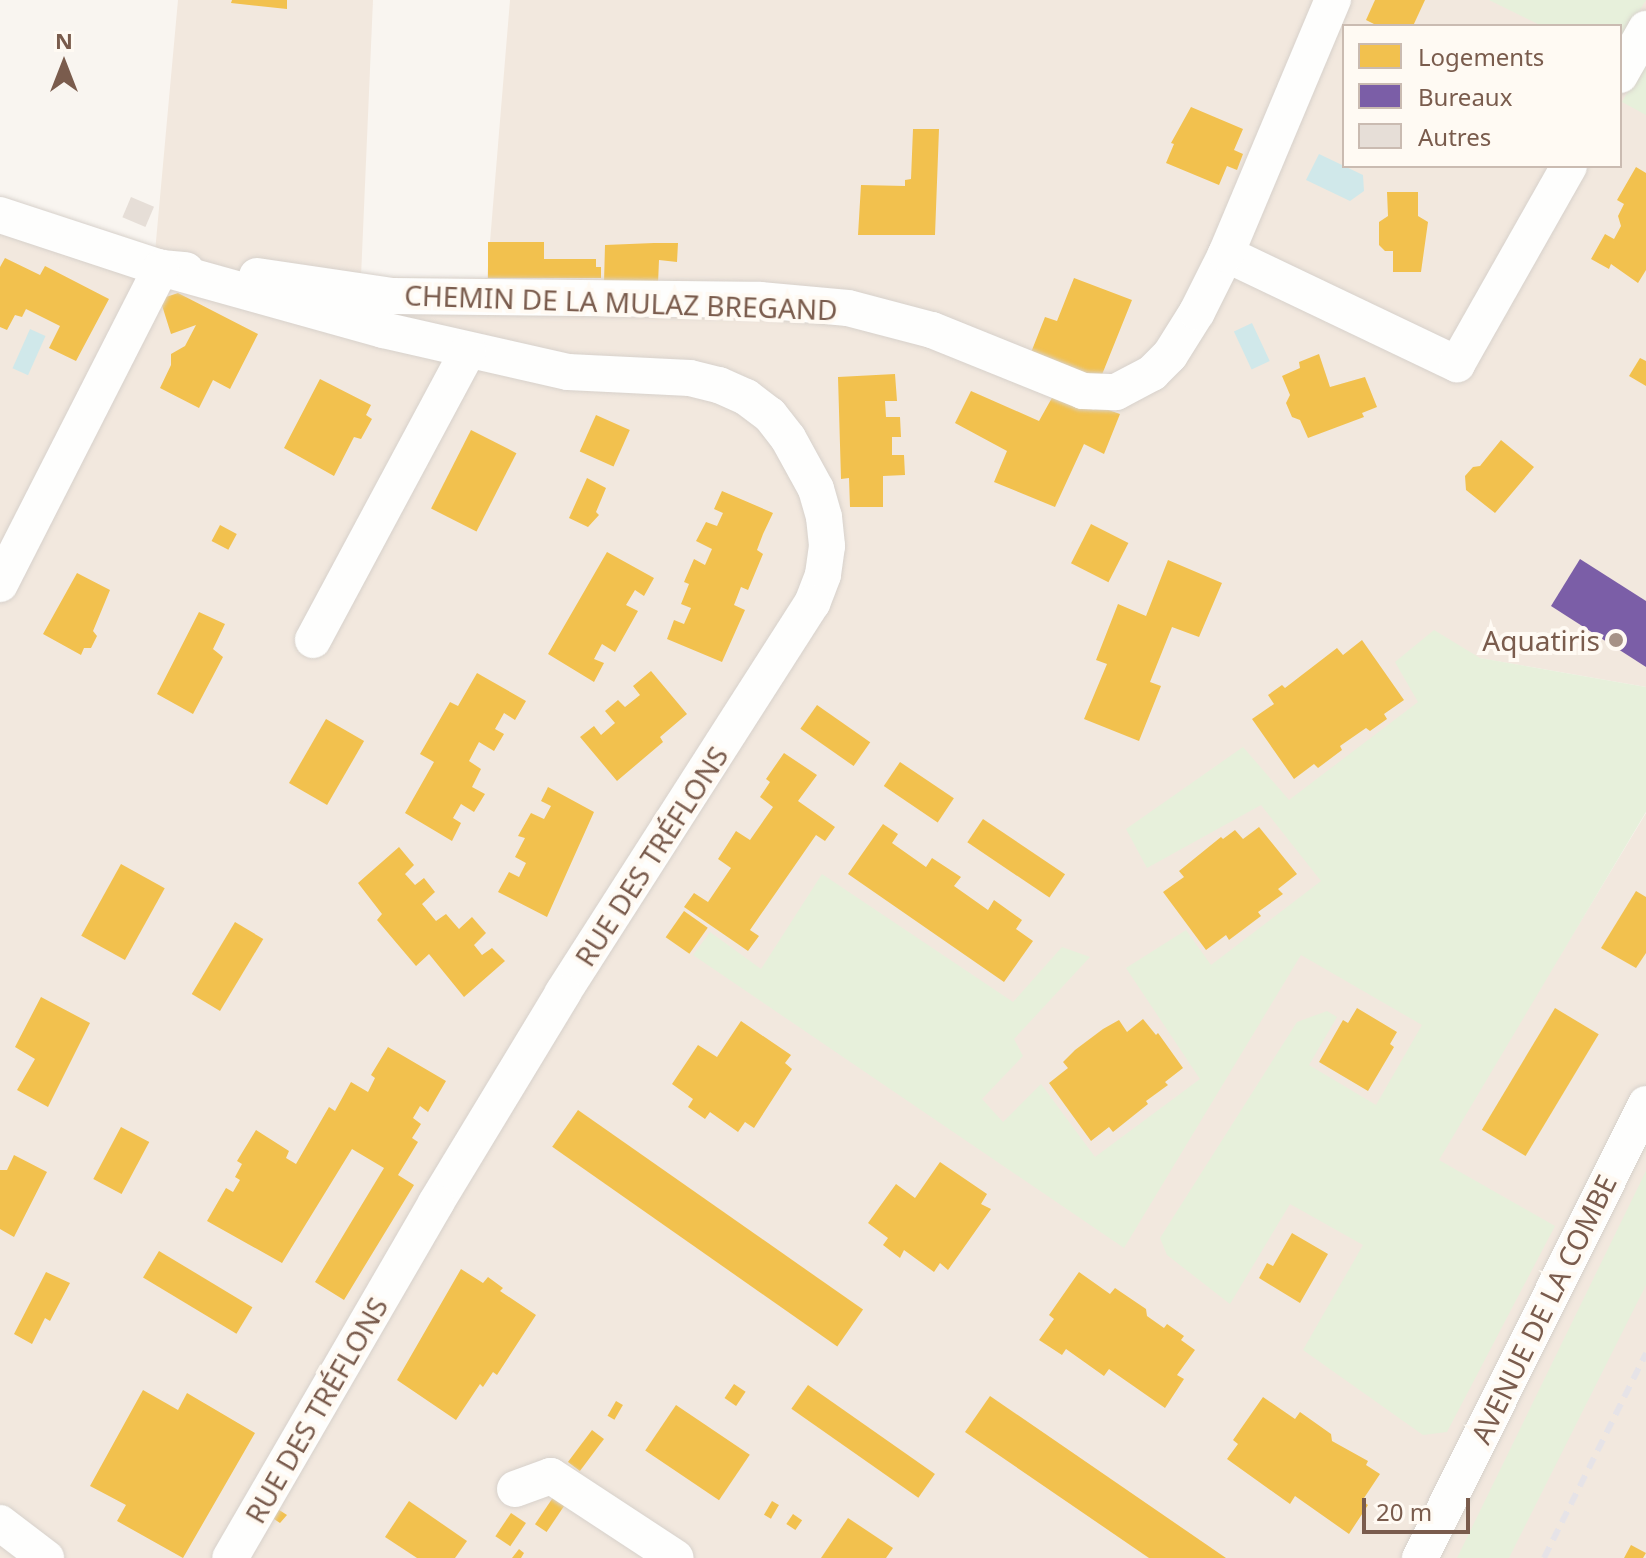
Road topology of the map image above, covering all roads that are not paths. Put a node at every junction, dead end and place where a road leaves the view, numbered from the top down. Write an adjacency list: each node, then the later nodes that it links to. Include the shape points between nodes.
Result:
1 (1333, 0): 6 (street, CHEMIN DE LA MULAZ BREGAND)
2 (1646, 29): 3 (street)
3 (1622, 71)
4 (1568, 168): 6 (street, via 1457,364)
5 (0, 215): 7 (street, CHEMIN DE LA MULAZ BREGAND)
6 (1226, 254): 7 (street, CHEMIN DE LA MULAZ BREGAND, via 1170,355 1132,385 1100,394 1057,382 932,330 848,308 760,300 393,296 263,276)
7 (161, 268): 8 (street, RUE DES TRÉFLONS); 9 (street)
8 (468, 351): 10 (street); 15 (street, RUE DES TRÉFLONS, via 591,376 690,378 746,397 788,438 816,489 827,546 823,575 812,603 744,714 451,1177)
9 (0, 584)
10 (313, 640)
11 (1646, 1104): 17 (street, AVENUE DE LA COMBE)
12 (515, 1489): 16 (street, via 551,1476)
13 (0, 1523): 14 (street)
14 (46, 1558)
15 (230, 1558)
16 (676, 1558)
17 (1420, 1558)

